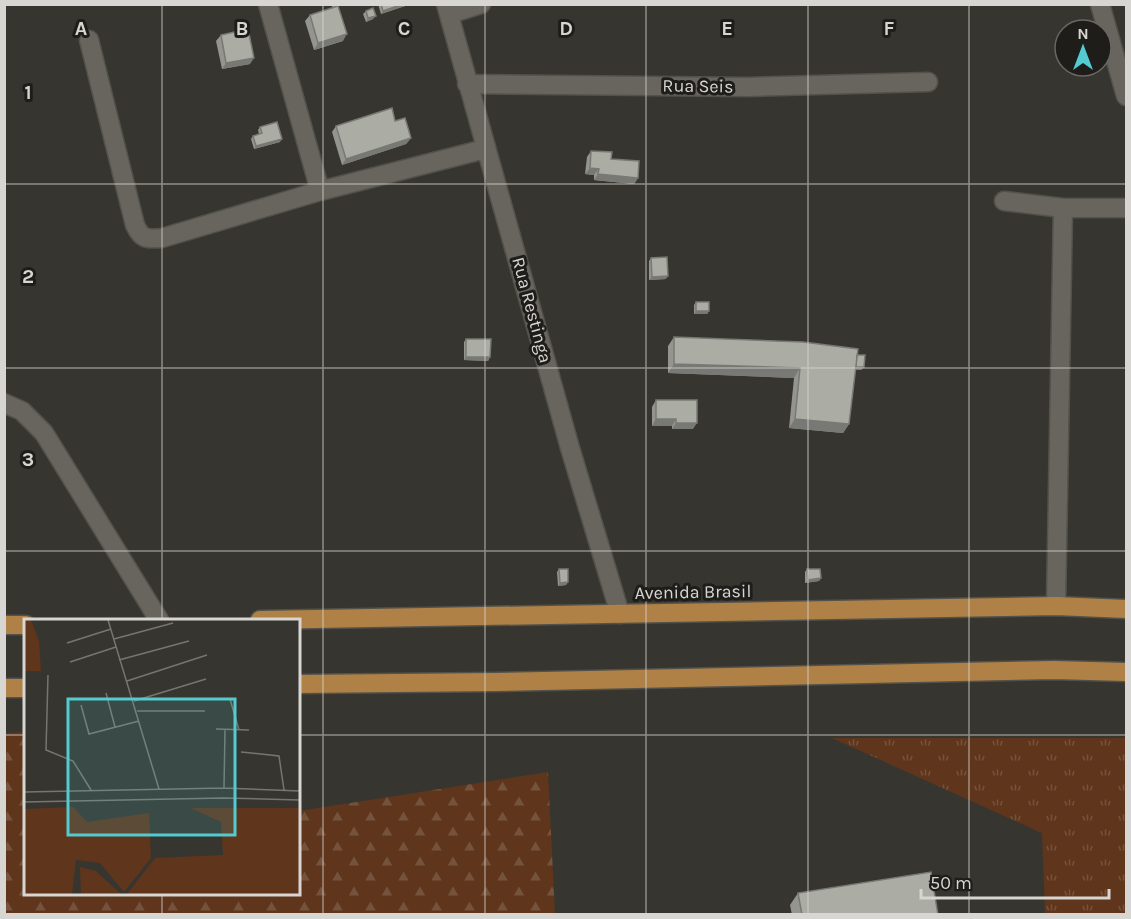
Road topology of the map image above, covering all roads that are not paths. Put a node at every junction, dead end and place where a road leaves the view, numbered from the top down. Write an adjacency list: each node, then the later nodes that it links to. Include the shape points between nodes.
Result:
1 (268, 4): 10 (street)
2 (481, 4): 4 (street)
3 (1100, 4): 8 (street)
4 (448, 10): 7 (street, Rua Restinga)
5 (89, 40): 10 (street, via 139,234 162,238)
6 (928, 82): 7 (street, Rua Seis, via 748,87)
7 (467, 84): 9 (street, Rua Restinga)
8 (1126, 96)
9 (486, 149): 10 (street); 17 (street, Rua Restinga)
10 (320, 191)
11 (1004, 201): 12 (street)
12 (1062, 208): 13 (street); 15 (street)
13 (1126, 208)
14 (4, 403): 18 (street, via 34,420 44,433)
15 (1056, 606): 16 (highway, Avenida Brasil); 17 (highway, Avenida Brasil)
16 (1126, 609)
17 (620, 614): 19 (highway, Avenida Brasil)
18 (158, 619)
19 (300, 620)
20 (4, 625): 21 (highway)
21 (24, 625)
22 (1126, 672): 23 (highway, via 1042,670)
23 (300, 684)
24 (4, 688): 25 (highway)
25 (24, 688)

